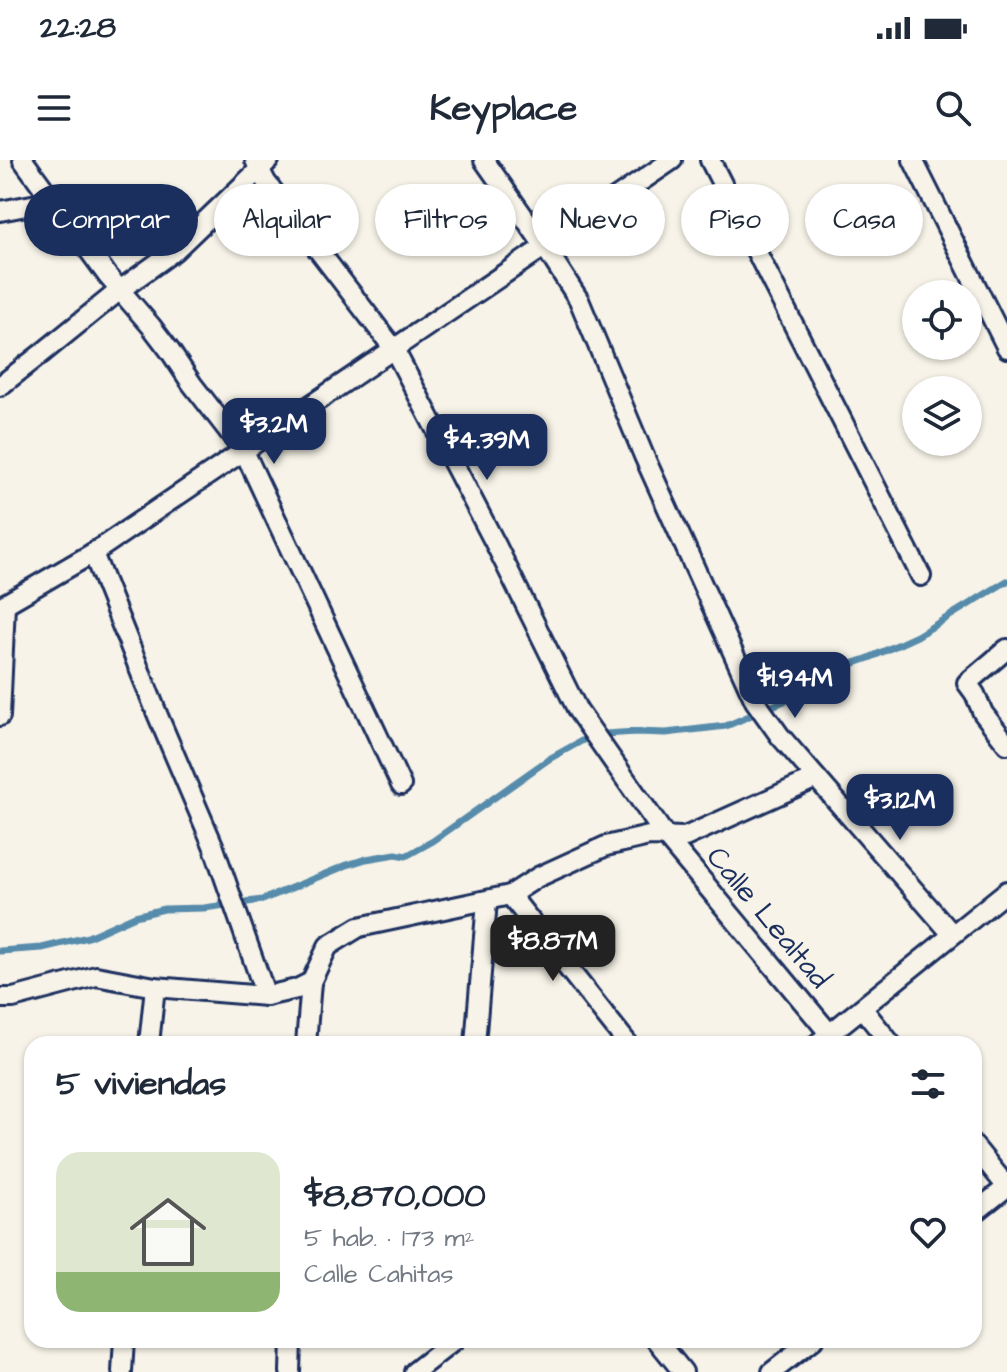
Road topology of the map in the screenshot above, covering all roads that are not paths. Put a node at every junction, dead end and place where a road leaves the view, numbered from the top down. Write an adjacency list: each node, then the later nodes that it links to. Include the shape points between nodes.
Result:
1 (23, 160): 7 (street)
2 (484, 160): 11 (street)
3 (672, 160): 8 (street)
4 (710, 160): 21 (street)
5 (913, 160): 16 (street)
6 (261, 163): 15 (street, via 174,251); 17 (street, Calle Lealtad, via 266,182)
7 (40, 184)
8 (637, 184)
9 (24, 206): 10 (street)
10 (0, 211)
11 (532, 228)
12 (94, 256): 15 (street)
13 (532, 256): 17 (street)
14 (551, 256): 26 (street, via 579,300 755,701)
15 (120, 290): 18 (street); 19 (street)
16 (1007, 348)
17 (394, 349): 19 (street); 28 (street, Calle Lealtad, via 572,702)
18 (0, 386)
19 (244, 451): 20 (street); 27 (street)
20 (93, 553): 22 (street); 35 (street, via 213,845)
21 (921, 576)
22 (3, 605): 24 (street)
23 (1007, 649): 25 (street, via 967,683)
24 (0, 716)
25 (1007, 744)
26 (816, 778): 28 (street, via 685,837); 32 (street)
27 (401, 785)
28 (666, 837): 30 (street, via 606,846); 42 (street, Calle Lealtad)
29 (1007, 891): 32 (street)
30 (510, 895): 31 (street); 41 (street)
31 (487, 901): 33 (street, via 359,927 328,946); 40 (street)
32 (952, 934): 37 (street)
33 (311, 982): 35 (street); 39 (street)
34 (155, 987): 35 (street); 36 (street, via 96,976); 38 (street)
35 (266, 996)
36 (0, 998)
37 (862, 1008): 43 (street); 44 (street, Calle Lealtad)
38 (150, 1036)
39 (307, 1036)
40 (476, 1036)
41 (622, 1036)
42 (821, 1036)
43 (827, 1036)
44 (885, 1036)
45 (982, 1156): 46 (street)
46 (1007, 1187): 47 (street)
47 (982, 1207)
48 (124, 1348): 53 (street)
49 (291, 1348): 54 (street)
50 (445, 1348): 55 (street)
51 (664, 1348): 56 (street)
52 (803, 1348): 57 (street)
53 (122, 1372)
54 (290, 1372)
55 (414, 1372)
56 (683, 1372)
57 (772, 1372)

